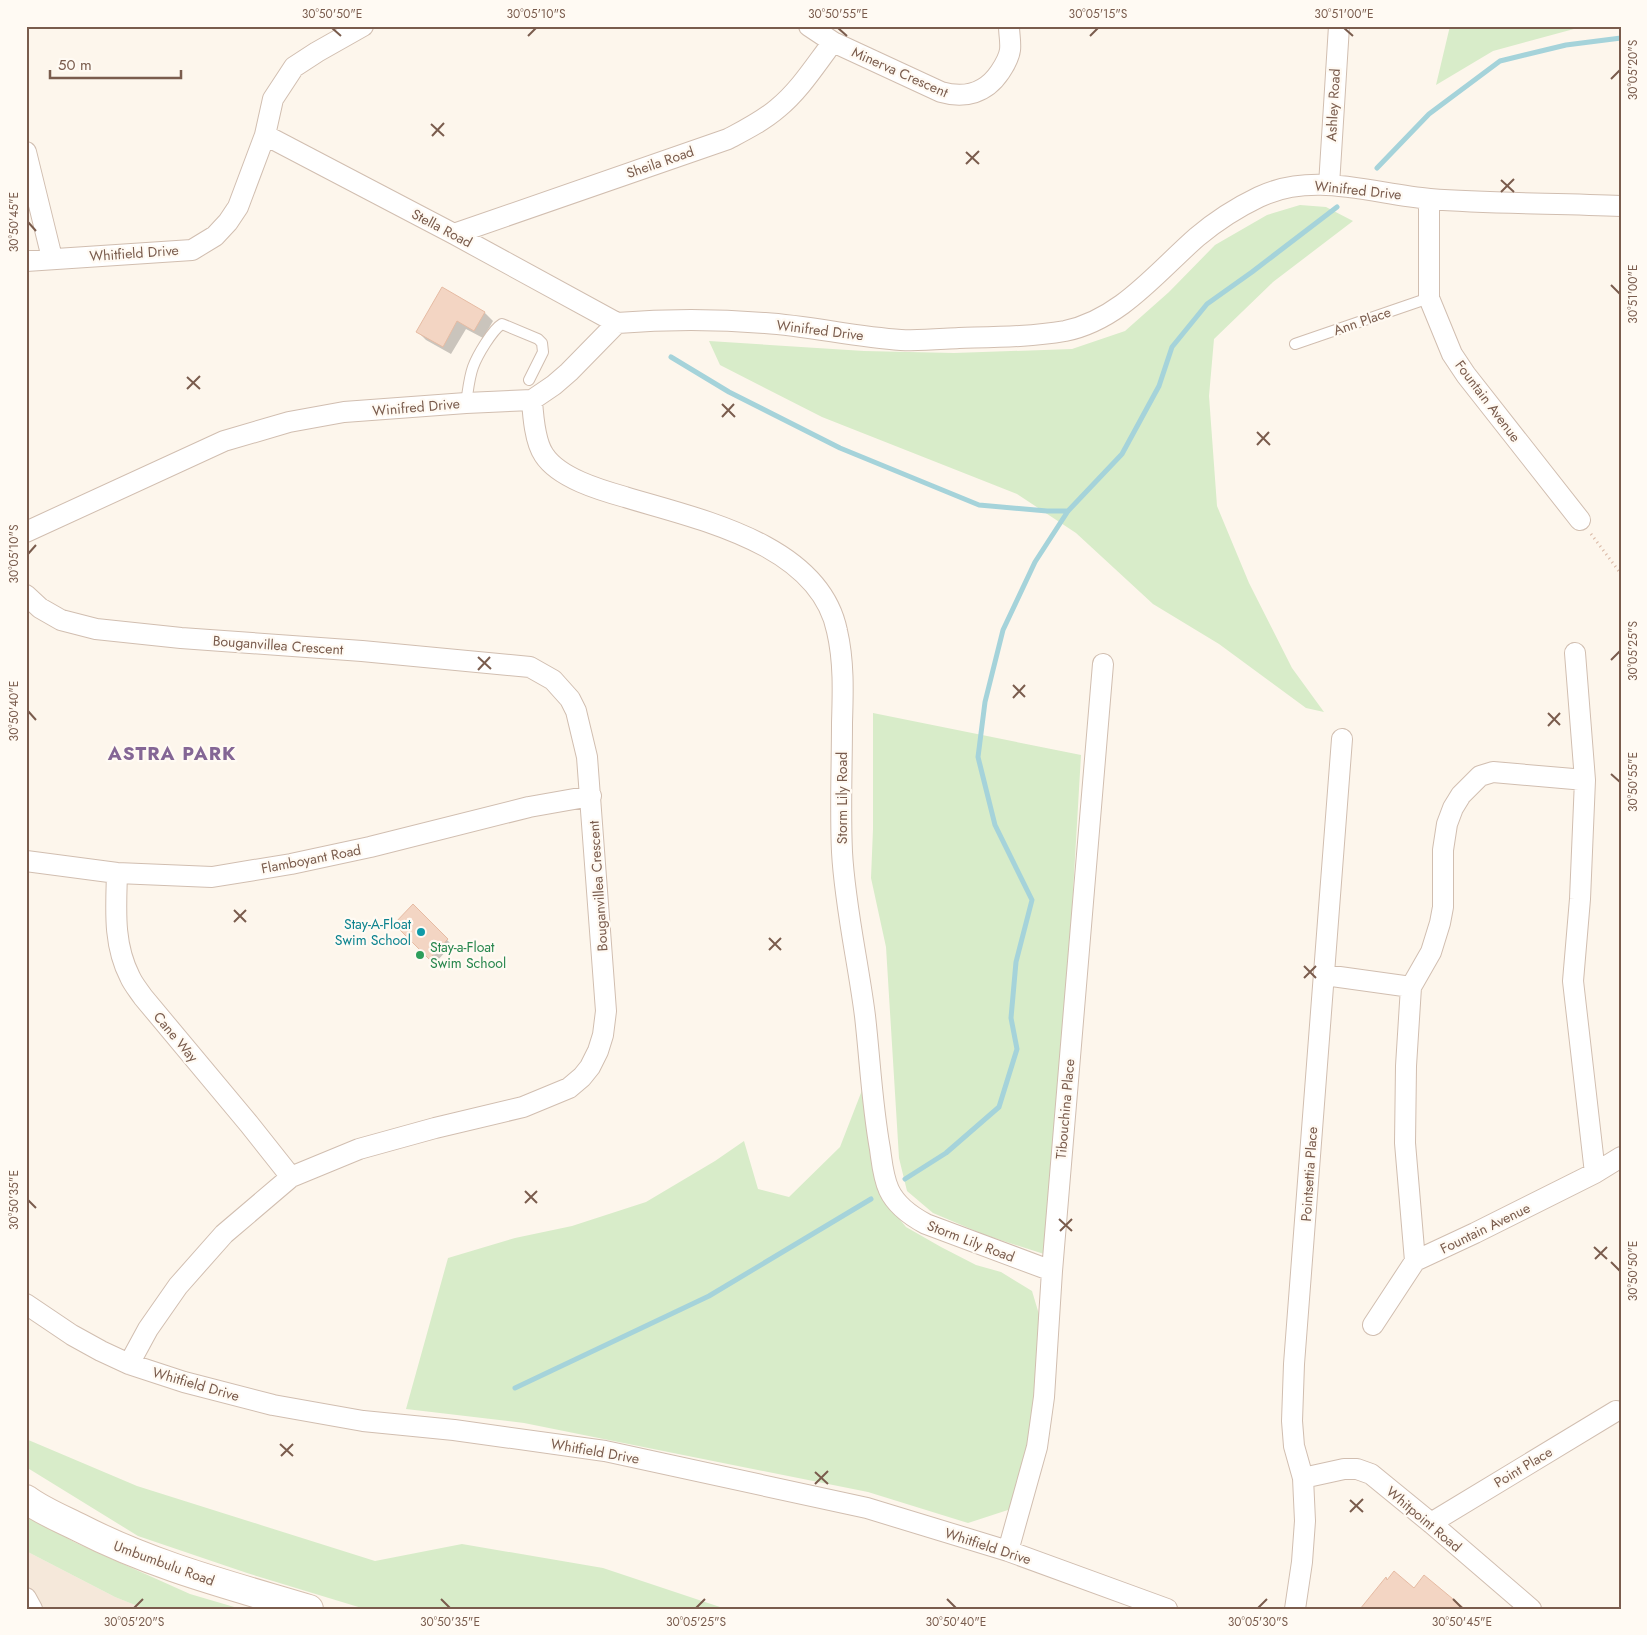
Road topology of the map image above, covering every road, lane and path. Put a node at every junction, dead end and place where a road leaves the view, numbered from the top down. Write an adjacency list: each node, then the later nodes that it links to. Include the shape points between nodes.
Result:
1 (363, 26): 6 (street, Whitfield Drive, via 294,67 273,99)
2 (809, 26): 5 (street, Minerva Crescent)
3 (1009, 26): 5 (street, Minerva Crescent, via 1010,51 994,81 971,94 954,96)
4 (1339, 26): 8 (street, Ashley Road)
5 (833, 42): 11 (street, Sheila Road, via 796,91 748,129 728,139)
6 (265, 136): 11 (street, Stella Road); 12 (street, Whitfield Drive, via 238,207 215,236 192,250)
7 (26, 152): 12 (street)
8 (1328, 184): 9 (street, Winifred Drive); 15 (street, Winifred Drive, via 1283,189 1243,205 1203,232 1140,291 1100,318 1065,331 1005,337 902,340 765,323 659,320)
9 (1429, 199): 10 (street, Winifred Drive); 14 (street, Fountain Avenue)
10 (1621, 206)
11 (454, 234): 15 (street, Stella Road)
12 (52, 258): 13 (street, Whitfield Drive)
13 (26, 261)
14 (1429, 298): 16 (lane, Ann Place); 20 (street, Fountain Avenue, via 1458,364)
15 (617, 323): 18 (street, via 569,372)
16 (1295, 344)
17 (529, 380): 19 (lane, via 543,352 542,343 502,324 475,363)
18 (532, 400): 19 (street, Winifred Drive); 37 (street, Storm Lily Road, via 542,453 555,467 607,492 722,528 764,545 798,569 817,588 831,610 843,677 842,854 884,1176 896,1201 914,1218 951,1235)
19 (466, 403): 21 (street, Winifred Drive, via 344,412 289,422 224,441)
20 (1580, 520): 22 (path)
21 (26, 532)
22 (1621, 574)
23 (26, 594): 28 (street, Bouganvillea Crescent, via 40,608 62,620 96,629 530,667 553,680 570,699 587,757)
24 (1575, 653): 27 (street)
25 (1103, 664): 37 (street, Tibouchina Place)
26 (1342, 739): 31 (street, Pointsettia Place)
27 (1585, 780): 32 (street, via 1492,772 1480,776 1461,795 1447,824 1440,924 1431,952); 34 (street, via 1573,980)
28 (591, 796): 30 (street, Flamboyant Road, via 291,864 212,876); 35 (street, Bouganvillea Crescent, via 606,1012 603,1035 590,1068 569,1088 523,1107 359,1149)
29 (26, 861): 30 (street, Flamboyant Road)
30 (117, 873): 35 (street, Cane Way, via 116,932 130,978)
31 (1324, 975): 32 (street); 42 (street, Pointsettia Place, via 1292,1421 1294,1446)
32 (1411, 987): 36 (street, via 1405,1142)
33 (1621, 1156): 34 (street, Fountain Avenue)
34 (1595, 1173): 36 (street, Fountain Avenue)
35 (290, 1177): 40 (street, Bouganvillea Crescent, via 224,1234 178,1286 148,1329)
36 (1415, 1261): 39 (street)
37 (1052, 1271): 45 (street, Tibouchina Place, via 1044,1397 1037,1447)
38 (26, 1304): 40 (street, Whitfield Drive, via 72,1336)
39 (1373, 1325)
40 (129, 1364): 45 (street, Whitfield Drive, via 272,1405 363,1421 454,1430 605,1452 719,1475 867,1508)
41 (1616, 1410): 44 (street, Point Place)
42 (1303, 1478): 44 (street, Whitpoint Road, via 1358,1469 1371,1474); 50 (street, Pointsettia Place, via 1305,1521)
43 (26, 1498): 49 (main road, Umbumbulu Road, via 108,1542 172,1568)
44 (1431, 1524): 51 (street, Whitpoint Road)
45 (1008, 1551): 47 (street, Whitfield Drive)
46 (26, 1598): 48 (street)
47 (1157, 1607)
48 (32, 1609)
49 (309, 1609)
50 (1295, 1609)
51 (1531, 1609)

